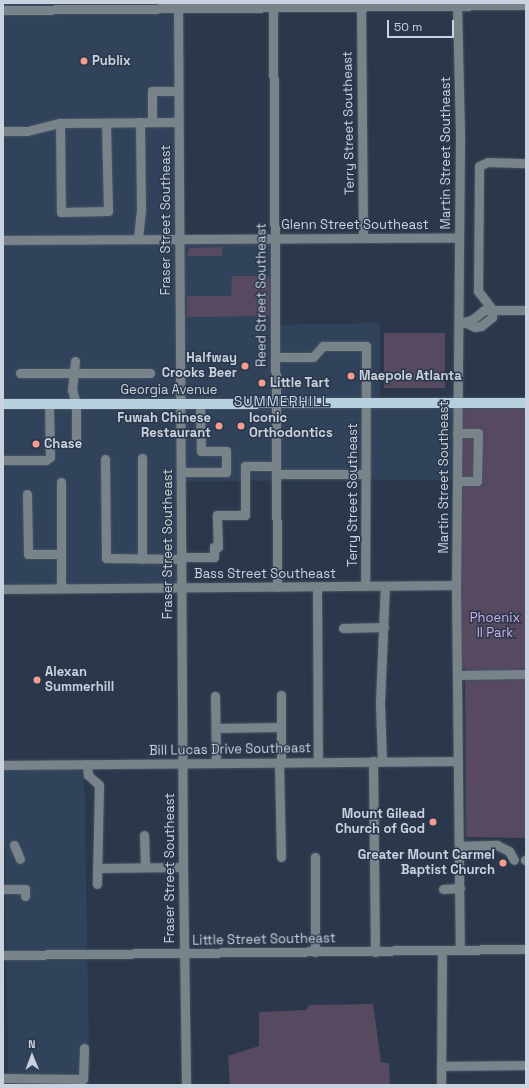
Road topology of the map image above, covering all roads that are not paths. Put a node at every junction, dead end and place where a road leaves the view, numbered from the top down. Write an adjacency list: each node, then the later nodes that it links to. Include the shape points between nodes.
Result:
1 (457, 5): 2 (street); 5 (street); 19 (street, Martin Street Southeast)
2 (526, 5)
3 (178, 6): 4 (street); 6 (street); 7 (street, Fraser Street Southeast)
4 (273, 6): 5 (street); 17 (street, Reed Street Southeast)
5 (361, 7): 18 (street, Terry Street Southeast)
6 (3, 10)
7 (178, 91): 10 (street, via 152,91); 11 (street, Fraser Street Southeast)
8 (106, 122): 9 (street); 12 (street); 12 (street, via 108,211 61,212)
9 (140, 122): 10 (street); 16 (street, via 141,207)
10 (152, 122): 11 (street)
11 (178, 122): 15 (street, Fraser Street Southeast)
12 (60, 123): 13 (street, via 27,131)
13 (3, 131)
14 (526, 162): 21 (street, via 488,162 479,166 478,291)
15 (180, 237): 16 (street, Glenn Street Southeast); 17 (street, Glenn Street Southeast); 31 (street, Fraser Street Southeast)
16 (138, 238): 20 (street, Glenn Street Southeast)
17 (275, 238): 18 (street, Glenn Street Southeast); 24 (street, Reed Street Southeast)
18 (363, 238): 19 (street, Glenn Street Southeast)
19 (459, 238): 23 (street, Martin Street Southeast)
20 (3, 240)
21 (492, 309): 22 (street); 23 (street, via 484,310)
22 (526, 310)
23 (462, 323): 33 (street, Martin Street Southeast)
24 (276, 357): 36 (street, Reed Street Southeast); 37 (street, Terry Street Southeast, via 313,357 323,346 366,346)
25 (75, 361): 28 (street)
26 (20, 373): 28 (street)
27 (150, 373): 28 (street)
28 (72, 374): 30 (street)
29 (49, 403): 30 (main road, Georgia Avenue); 35 (main road, Georgia Avenue); 42 (street, via 50,456 46,460)
30 (76, 403): 31 (main road, Georgia Avenue); 39 (street)
31 (180, 403): 32 (main road, Georgia Avenue); 44 (street, Fraser Street Southeast)
32 (200, 403): 36 (main road, Georgia Avenue); 44 (street, via 201,452 226,451 226,472)
33 (457, 403): 34 (main road, Georgia Avenue); 37 (main road, Georgia Avenue); 38 (street, Martin Street Southeast)
34 (526, 403)
35 (3, 404)
36 (276, 404): 37 (main road, Georgia Avenue); 43 (street, Reed Street Southeast)
37 (366, 404): 45 (street, Terry Street Southeast)
38 (457, 433): 46 (street, Martin Street Southeast); 46 (street, via 478,433 477,481)
39 (76, 439)
40 (142, 458): 51 (street)
41 (105, 459): 51 (street, via 106,558)
42 (3, 460)
43 (276, 470): 45 (street); 50 (street, via 245,466 245,515 217,515 218,547 214,547 214,557); 55 (street, Reed Street Southeast)
44 (181, 472): 50 (street, Fraser Street Southeast)
45 (366, 474): 53 (street, Terry Street Southeast)
46 (457, 481): 52 (street, Martin Street Southeast)
47 (61, 482): 49 (street)
48 (27, 494): 49 (street, via 28,554)
49 (61, 554): 57 (street)
50 (179, 558): 51 (street); 58 (street, Fraser Street Southeast)
51 (142, 559)
52 (456, 585): 54 (street, Bass Street Southeast); 63 (street, Martin Street Southeast)
53 (365, 586): 54 (street, Bass Street Southeast); 56 (street, Bass Street Southeast)
54 (385, 586): 60 (street)
55 (277, 587): 56 (street, Bass Street Southeast); 58 (street, Bass Street Southeast)
56 (317, 587): 71 (street)
57 (61, 588): 58 (street, Bass Street Southeast); 59 (street, Bass Street Southeast)
58 (182, 588): 72 (street, Fraser Street Southeast)
59 (3, 589)
60 (384, 627): 61 (street); 69 (street)
61 (343, 628)
62 (526, 674): 63 (street)
63 (457, 675): 68 (street, Martin Street Southeast)
64 (281, 695): 66 (street)
65 (215, 696): 67 (street)
66 (281, 727): 67 (street); 70 (street)
67 (216, 728): 73 (street)
68 (458, 760): 69 (street, Bill Lucas Drive Southeast); 78 (street, Martin Street Southeast)
69 (377, 761): 71 (street, Bill Lucas Drive Southeast); 95 (street)
70 (280, 762): 71 (street, Bill Lucas Drive Southeast); 73 (street, Bill Lucas Drive Southeast); 80 (street)
71 (318, 762)
72 (183, 763): 73 (street, Bill Lucas Drive Southeast); 74 (street, Bill Lucas Drive Southeast); 84 (street, Fraser Street Southeast)
73 (216, 763)
74 (87, 764): 75 (street, Bill Lucas Drive Southeast); 85 (street, via 88,775 99,785)
75 (3, 765)
76 (144, 835): 83 (street)
77 (14, 845): 81 (street)
78 (458, 846): 82 (street, via 497,845 509,851); 87 (street, Martin Street Southeast)
79 (315, 857): 94 (street)
80 (281, 858)
81 (20, 859)
82 (514, 860)
83 (145, 867): 84 (street); 85 (street)
84 (183, 867): 96 (street, Fraser Street Southeast)
85 (97, 868): 86 (street)
86 (97, 884)
87 (460, 888): 89 (street); 91 (street, Martin Street Southeast)
88 (3, 889): 90 (street, via 25,889)
89 (443, 889)
90 (25, 896)
91 (460, 950): 92 (street, Little Street Southeast); 93 (street, Little Street Southeast)
92 (526, 950)
93 (442, 951): 95 (street, Little Street Southeast); 100 (street)
94 (315, 952): 95 (street, Little Street Southeast); 96 (street, Little Street Southeast)
95 (375, 952)
96 (184, 953): 97 (street, Little Street Southeast); 102 (street, Fraser Street Southeast)
97 (3, 955)
98 (84, 1048): 101 (street, via 83,1079)
99 (526, 1065): 100 (street)
100 (441, 1066): 103 (street)
101 (3, 1078)
102 (186, 1085)
103 (441, 1085)

